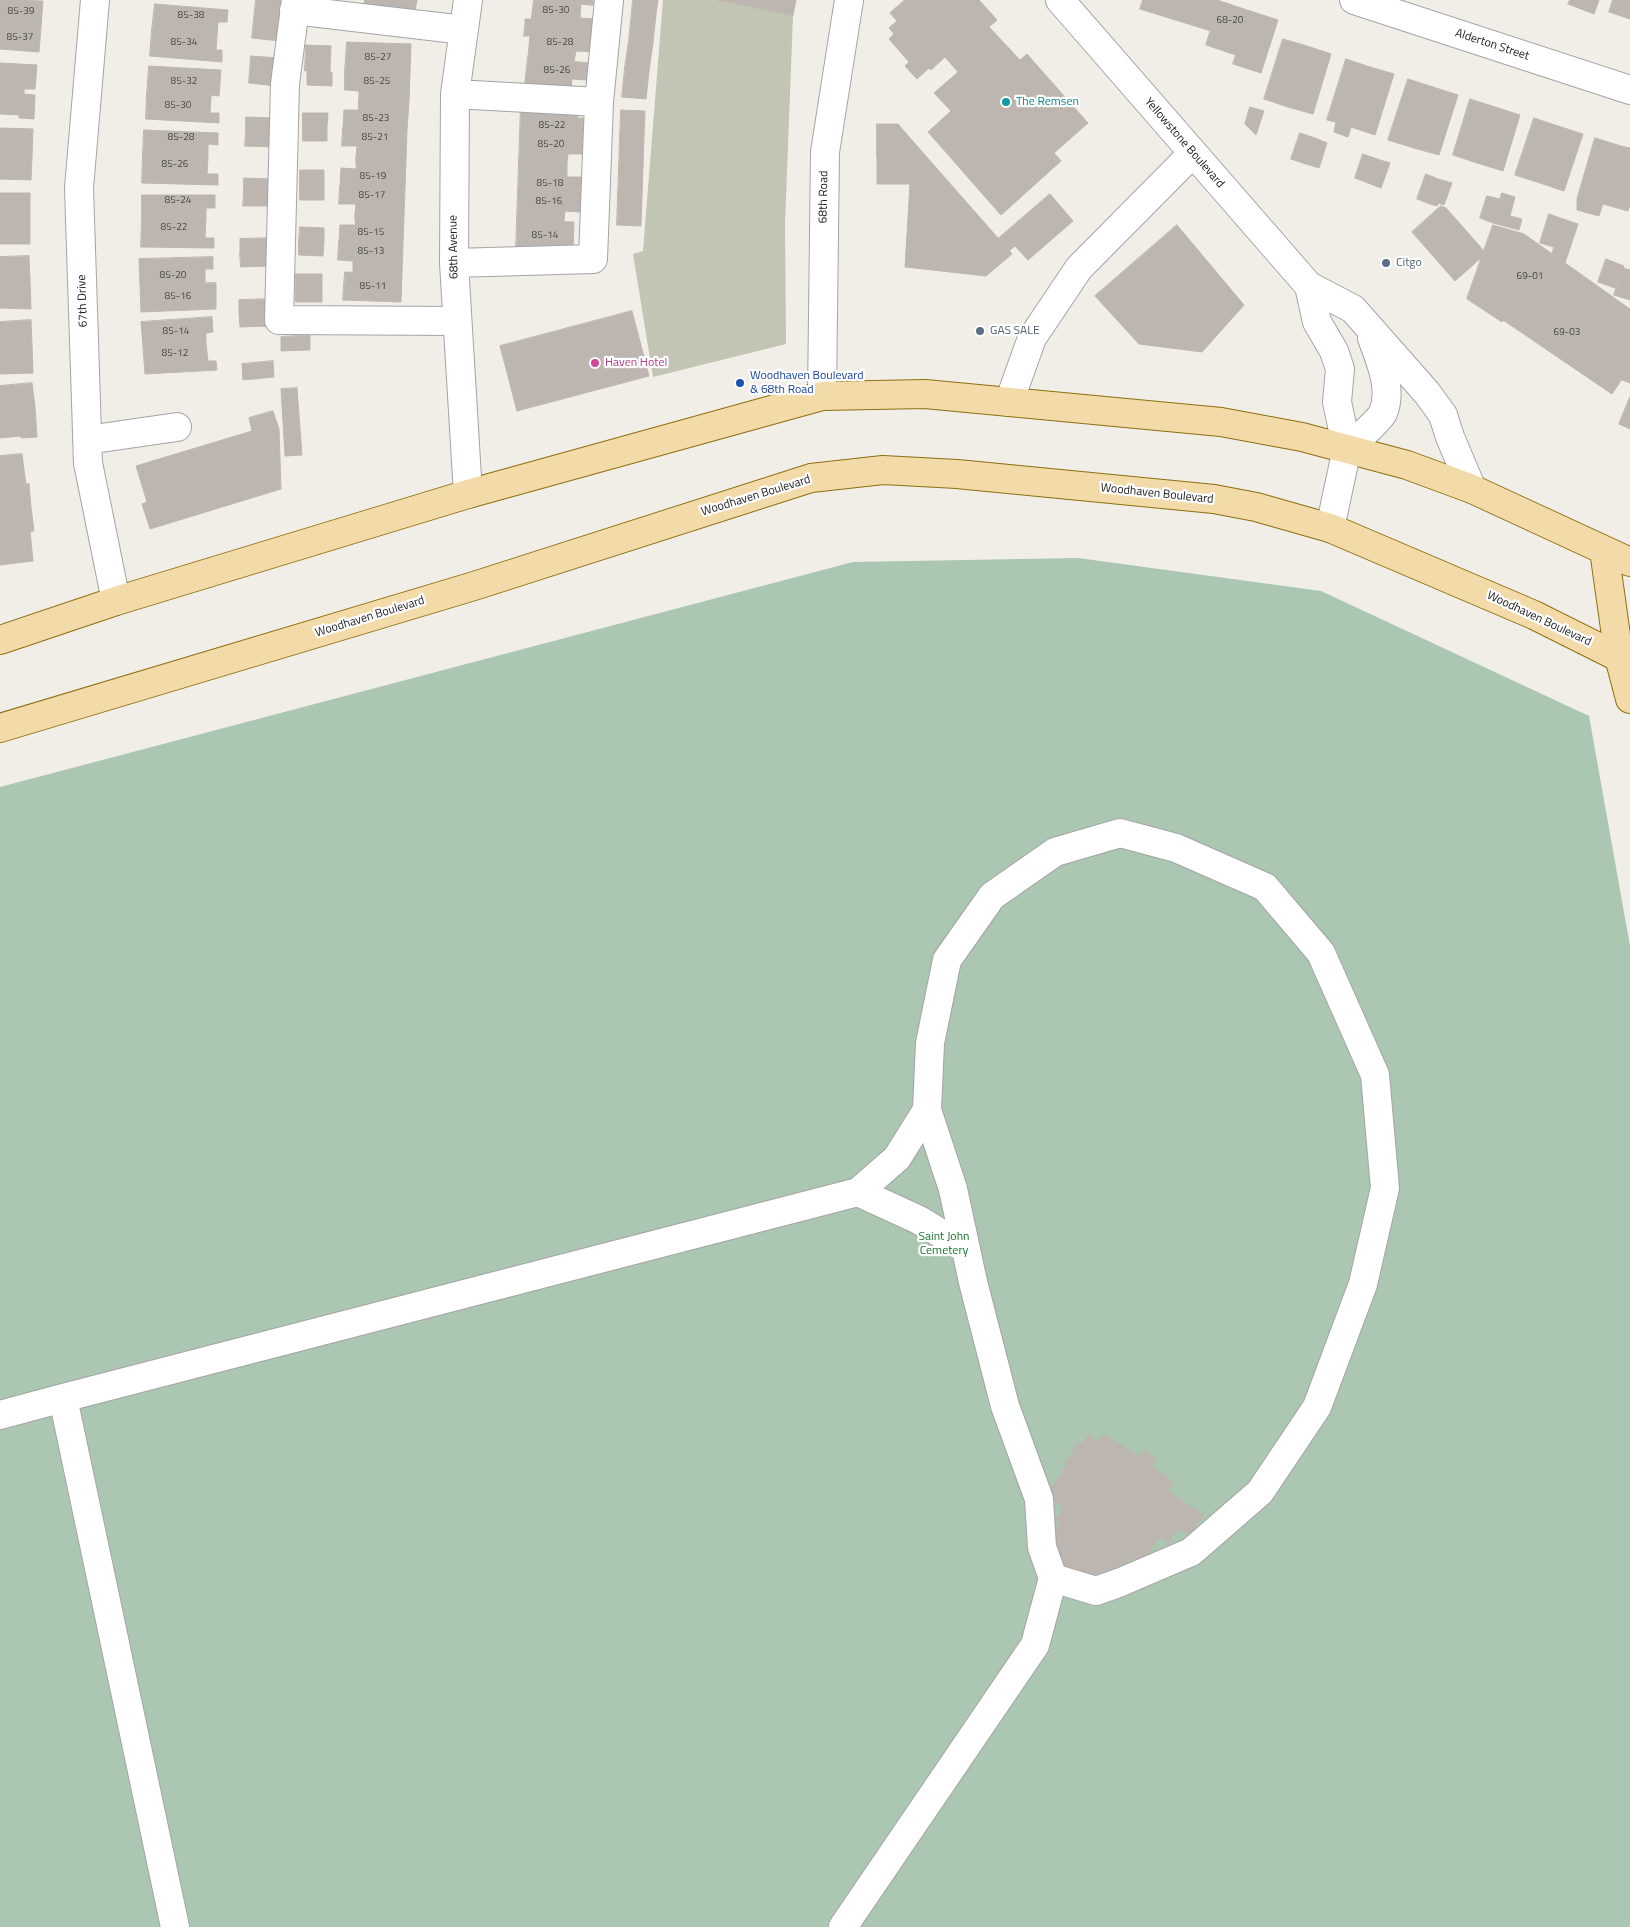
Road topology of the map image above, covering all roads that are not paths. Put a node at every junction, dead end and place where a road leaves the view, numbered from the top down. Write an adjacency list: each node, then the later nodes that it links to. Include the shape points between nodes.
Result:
1 (95, 0): 20 (street, 67th Drive, via 79,188)
2 (468, 0): 8 (street, 68th Avenue)
3 (609, 0): 11 (street)
4 (849, 0): 17 (street, 68th Road, via 825,152)
5 (1060, 0): 12 (street, Yellowstone Boulevard)
6 (1354, 0): 9 (street, Alderton Street)
7 (295, 5): 8 (street); 15 (street, via 285,84 279,320)
8 (464, 30): 10 (street, 68th Avenue)
9 (1630, 90)
10 (455, 94): 11 (street); 13 (street, 68th Avenue)
11 (599, 102): 13 (street, via 592,259)
12 (1193, 153): 14 (street, Yellowstone Boulevard); 18 (street, via 1080,268 1032,338)
13 (454, 264): 15 (street, 68th Avenue)
14 (1309, 286): 16 (street, Yellowstone Boulevard, via 1353,309); 21 (street, Yellowstone Boulevard, via 1317,322 1334,351 1340,369 1337,402)
15 (457, 321): 23 (street, 68th Avenue)
16 (1367, 325): 21 (street, Yellowstone Boulevard, via 1386,381 1386,401 1382,414); 22 (street, Yellowstone Boulevard, via 1443,415)
17 (822, 396): 18 (main road, via 925,394); 23 (main road)
18 (1009, 402): 21 (main road, via 1220,422)
19 (177, 427): 20 (street)
20 (87, 440): 27 (street, 67th Drive, via 88,463)
21 (1348, 449): 22 (main road); 24 (street, Yellowstone Boulevard)
22 (1472, 489): 25 (main road)
23 (468, 494): 27 (main road)
24 (1330, 528): 29 (main road, Woodhaven Boulevard, via 1534,615); 31 (main road, Woodhaven Boulevard, via 1256,507 1204,498 957,474 883,470 811,478 464,589)
25 (1617, 551): 26 (main road); 29 (main road)
26 (1630, 562)
27 (116, 601): 28 (main road)
28 (0, 640)
29 (1625, 660): 30 (main road)
30 (1630, 700)
31 (0, 728)
32 (927, 1110): 33 (street, via 897,1158); 34 (street, via 953,1188); 37 (street, via 930,1042 947,960 992,896 1055,852 1120,833 1176,848 1265,887 1321,953 1375,1075 1385,1188 1363,1284 1317,1407 1260,1492 1191,1552 1096,1590)
33 (858, 1192): 34 (street, via 919,1220); 35 (street)
34 (966, 1249): 37 (street, via 1005,1406 1039,1499 1042,1546)
35 (63, 1398): 36 (street); 38 (street)
36 (0, 1415)
37 (1053, 1578): 39 (street, via 1035,1645)
38 (175, 1927)
39 (843, 1927)

